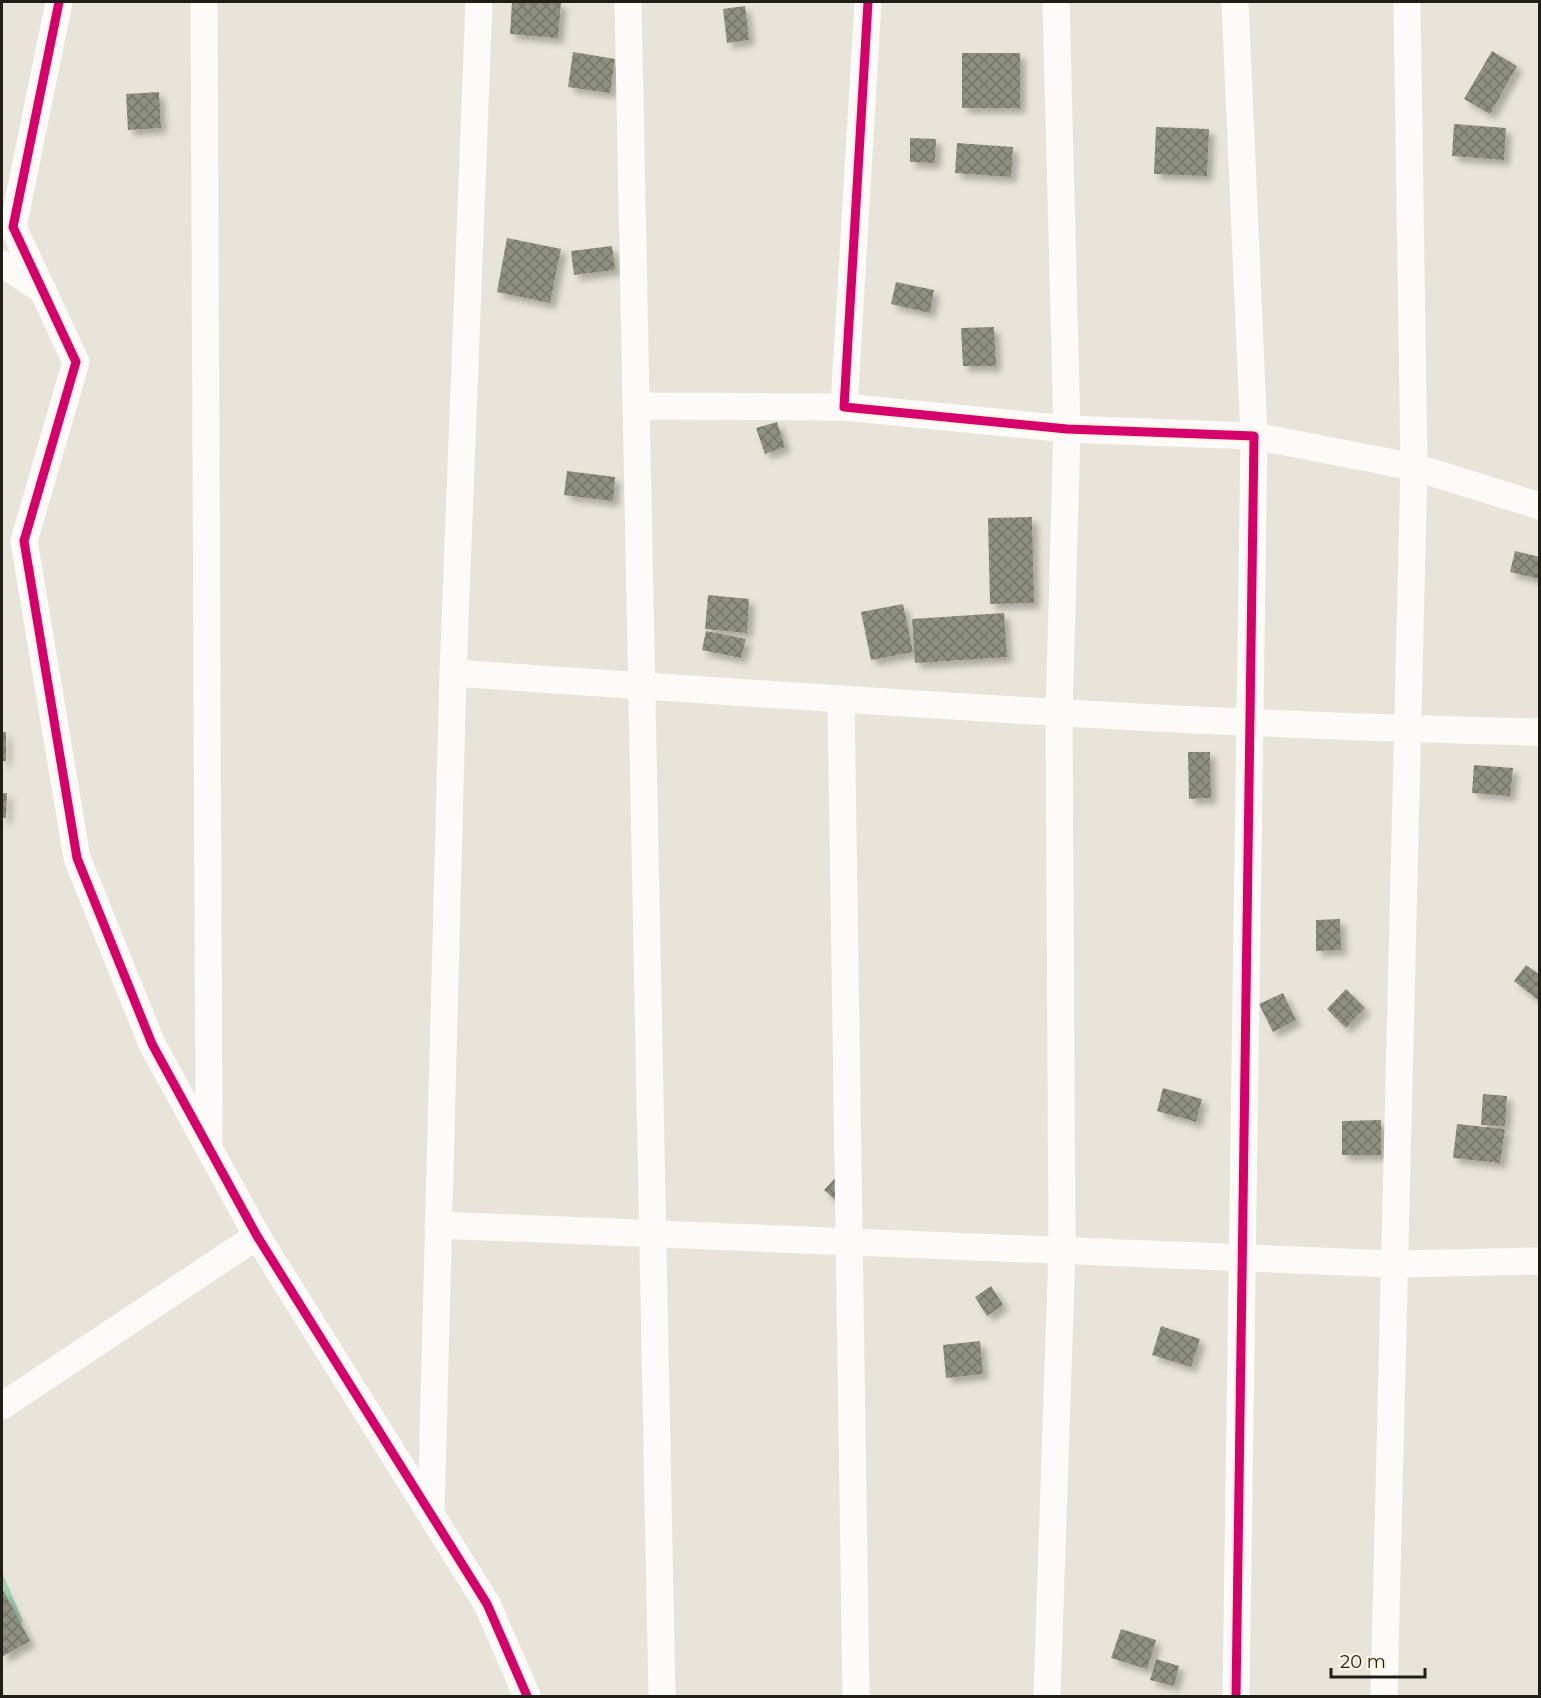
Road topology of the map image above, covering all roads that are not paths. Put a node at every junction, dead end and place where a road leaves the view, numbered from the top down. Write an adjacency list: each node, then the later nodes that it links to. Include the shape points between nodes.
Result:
1 (59, 2): 10 (street, via 13,227)
2 (204, 2): 24 (street)
3 (479, 2): 17 (street)
4 (628, 2): 11 (street)
5 (868, 2): 12 (street)
6 (1056, 2): 13 (street)
7 (1235, 2): 14 (street)
8 (1407, 2): 15 (street)
9 (2, 264): 10 (street)
10 (43, 290): 24 (street, via 76,362 24,541 76,858 152,1044)
11 (636, 406): 12 (street); 18 (street)
12 (844, 407): 13 (street)
13 (1067, 429): 14 (street); 20 (street)
14 (1254, 436): 15 (street); 21 (street)
15 (1414, 467): 16 (street); 22 (street)
16 (1539, 506)
17 (453, 673): 18 (street); 25 (street)
18 (642, 686): 19 (street); 26 (street)
19 (841, 699): 20 (street); 28 (street)
20 (1059, 714): 21 (street); 29 (street)
21 (1250, 723): 22 (street); 30 (street)
22 (1407, 730): 23 (street); 32 (street)
23 (1539, 732)
24 (209, 1148): 27 (street)
25 (438, 1226): 26 (street); 34 (street)
26 (652, 1234): 28 (street); 36 (street)
27 (257, 1236): 33 (street); 34 (street)
28 (849, 1242): 29 (street); 37 (street)
29 (1062, 1250): 30 (street); 38 (street)
30 (1242, 1258): 32 (street); 39 (street)
31 (1539, 1261): 32 (street)
32 (1394, 1264): 40 (street)
33 (2, 1406)
34 (431, 1514): 35 (street, via 487,1604)
35 (527, 1696)
36 (662, 1696)
37 (856, 1696)
38 (1047, 1696)
39 (1236, 1696)
40 (1384, 1696)

